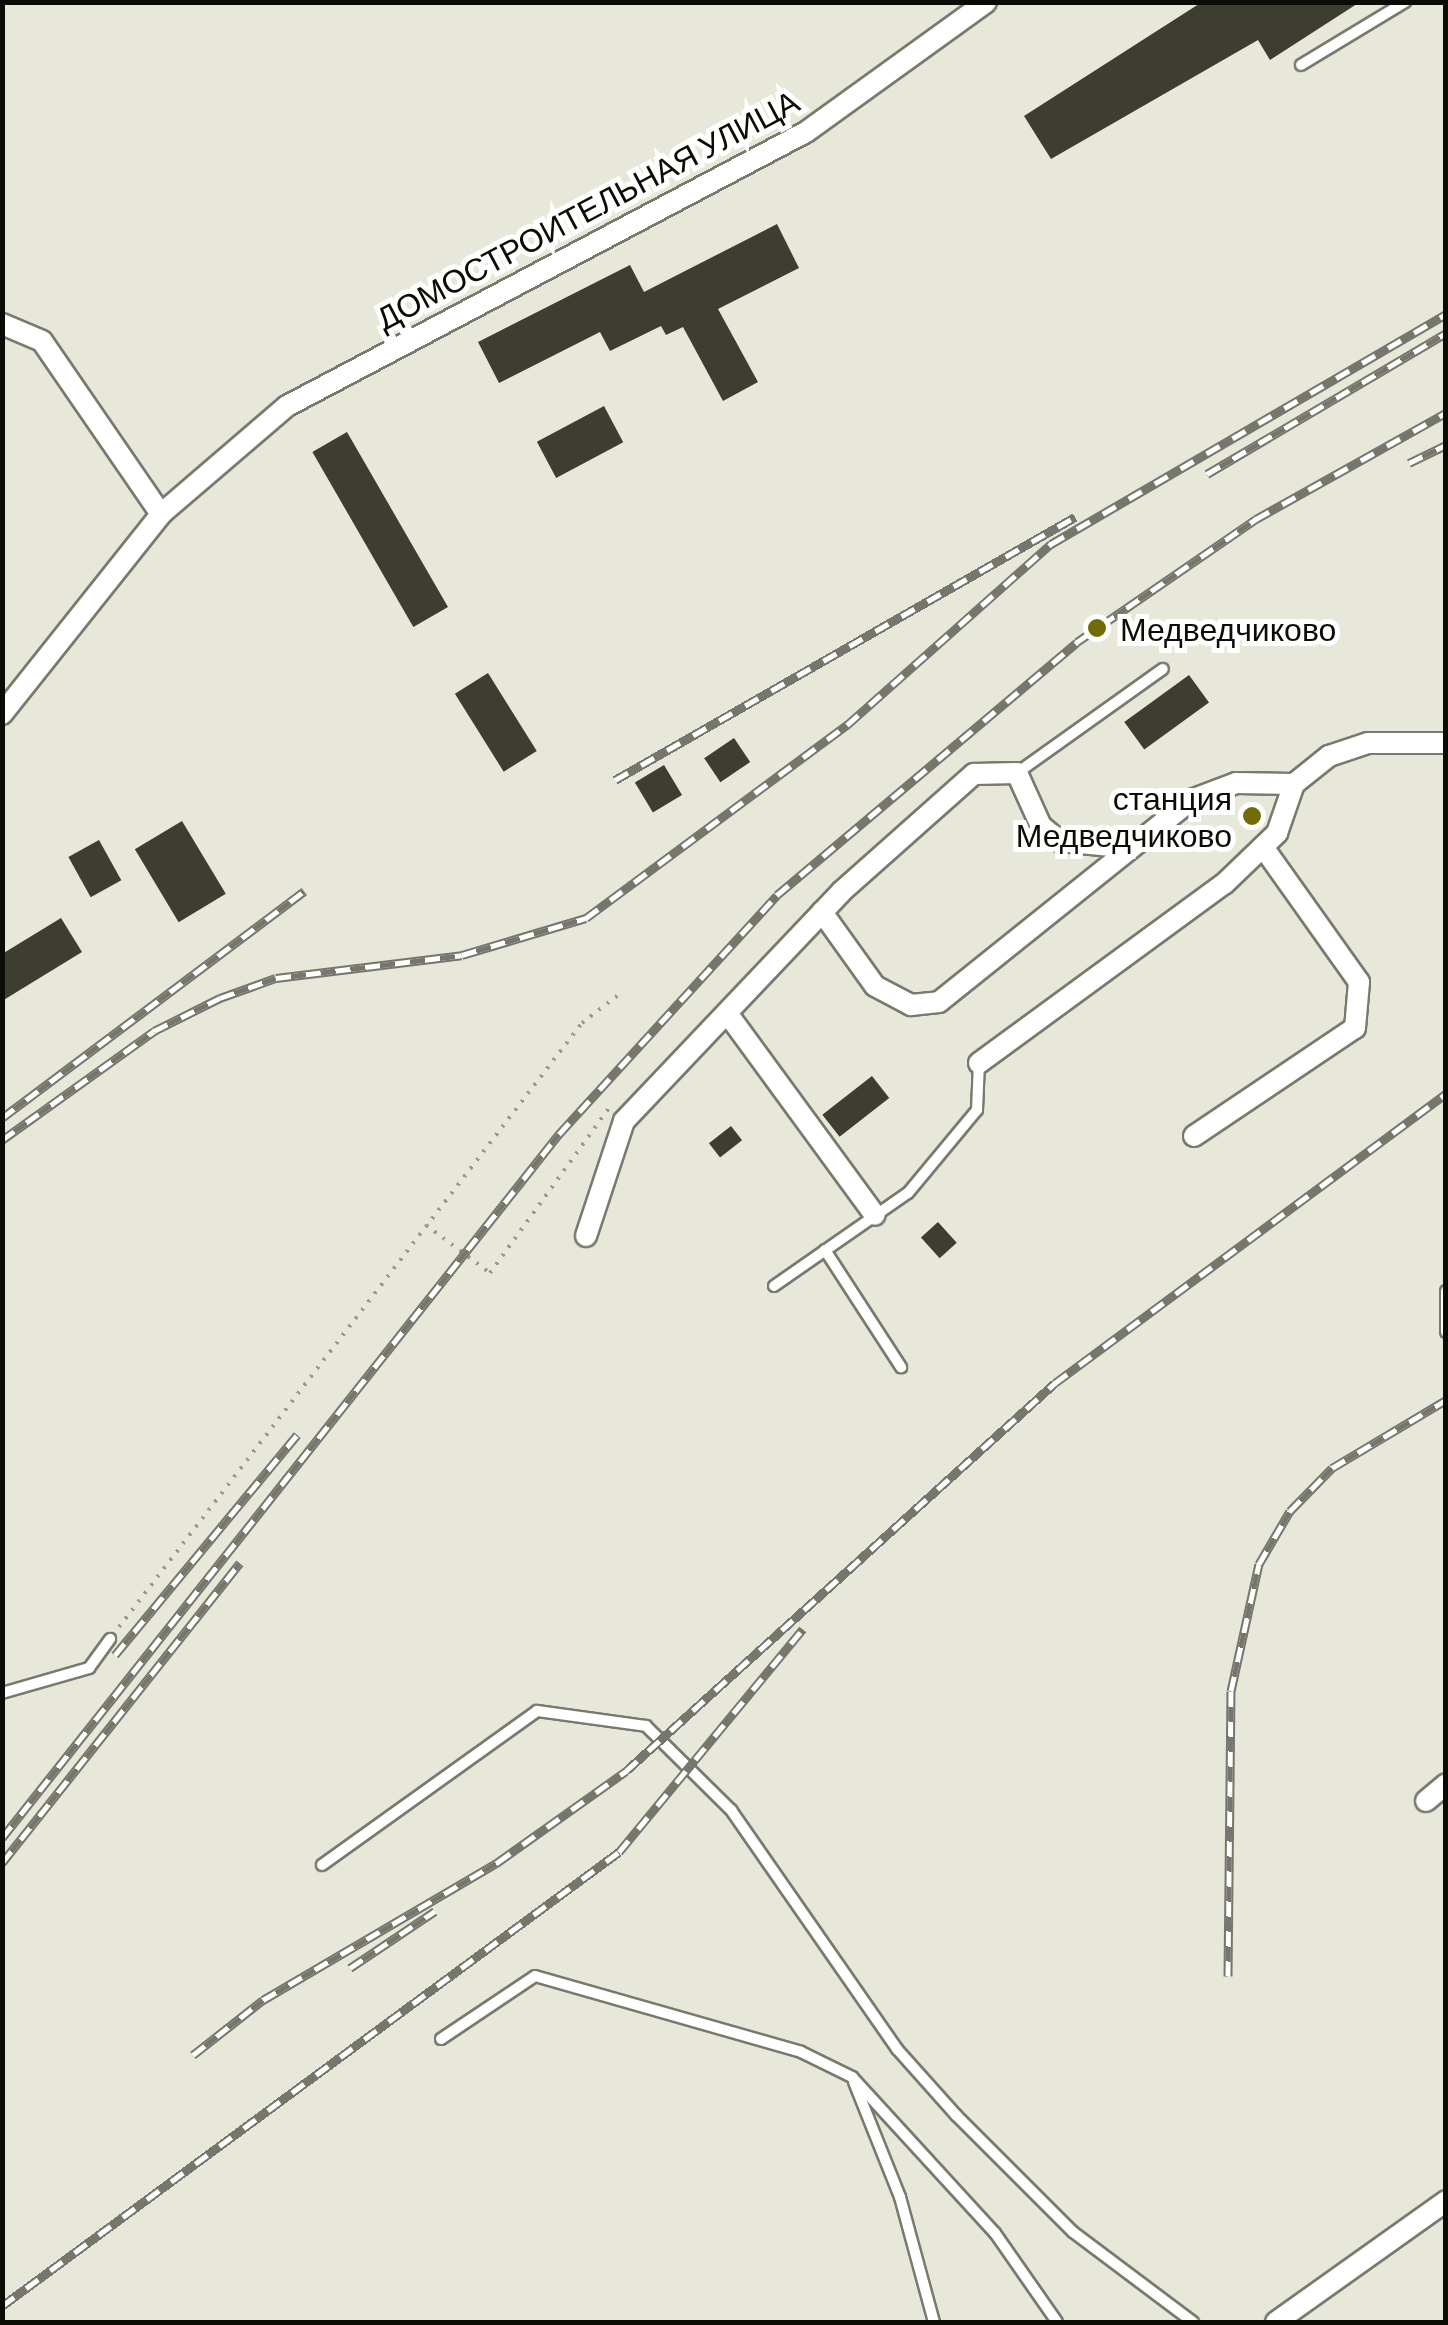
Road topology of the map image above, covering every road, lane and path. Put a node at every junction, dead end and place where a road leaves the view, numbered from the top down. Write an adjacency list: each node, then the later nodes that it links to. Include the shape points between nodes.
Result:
1 (986, 2): 5 (street, ДОМОСТРОИТЕЛЬНАЯ УЛИЦА, via 806,132 379,352 214,464)
2 (1406, 2): 3 (lane)
3 (1301, 65)
4 (2, 324): 5 (street, via 42,340)
5 (161, 514): 7 (street, ДОМОСТРОИТЕЛЬНАЯ УЛИЦА)
6 (1162, 668): 9 (lane)
7 (2, 714)
8 (1446, 743): 10 (street, via 1368,743)
9 (1017, 772): 11 (street, via 1041,826 1059,841); 13 (street, via 974,774)
10 (1294, 784): 11 (street, via 1236,783); 12 (street)
11 (1122, 847): 13 (street, via 1109,869 939,1002 911,1005 875,986)
12 (1263, 847): 16 (street); 18 (street, via 1358,982 1356,1028)
13 (822, 912): 15 (street)
14 (622, 992): 20 (path, via 582,1023)
15 (727, 1013): 19 (street); 21 (street, via 624,1121)
16 (979, 1063): 19 (lane, via 977,1110 908,1193)
17 (612, 1106): 20 (path, via 490,1273)
18 (1194, 1136)
19 (875, 1214): 22 (lane)
20 (426, 1224): 27 (path)
21 (586, 1236)
22 (825, 1250): 23 (lane); 26 (lane)
23 (774, 1286)
24 (1446, 1291): 25 (lane)
25 (1446, 1332)
26 (900, 1367)
27 (110, 1639): 28 (lane, via 89,1668)
28 (2, 1692)
29 (1446, 1784): 30 (street)
30 (1426, 1801)
31 (322, 1865): 37 (lane, via 536,1711 646,1726 731,1810 897,2049 956,2116 1073,2232)
32 (440, 2039): 33 (lane, via 535,1976 572,1980)
33 (852, 2077): 35 (lane, via 900,2197); 36 (lane, via 995,2232)
34 (1446, 2200): 38 (street)
35 (934, 2322)
36 (1057, 2322)
37 (1193, 2322)
38 (1276, 2322)

